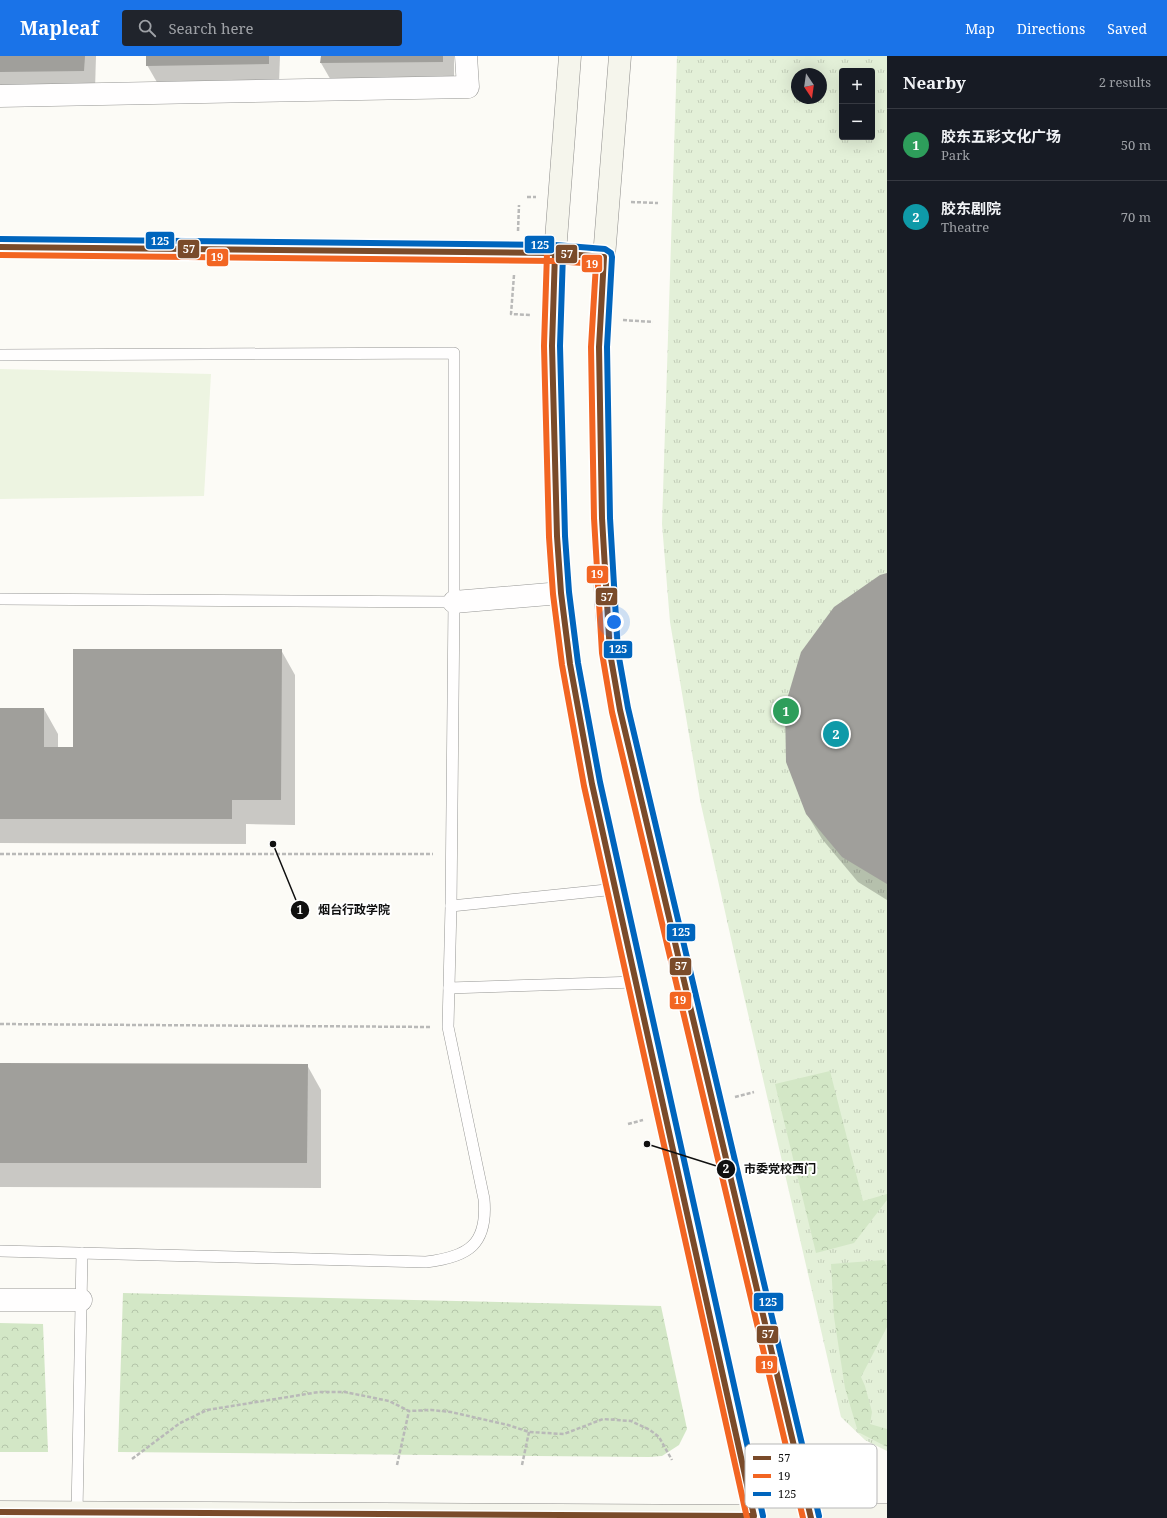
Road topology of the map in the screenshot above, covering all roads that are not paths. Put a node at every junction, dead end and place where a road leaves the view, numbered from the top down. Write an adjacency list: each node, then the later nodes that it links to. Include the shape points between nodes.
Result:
1 (466, 56): 4 (street, via 468,88)
2 (570, 56): 6 (street)
3 (620, 56): 7 (street)
4 (0, 96)
5 (0, 247): 6 (street)
6 (556, 253): 7 (street); 9 (street, via 552,346)
7 (604, 256): 20 (street, via 599,347 602,518 613,667 620,710)
8 (0, 355): 11 (lane, via 454,353)
9 (560, 593): 11 (street); 12 (street, via 592,784)
10 (0, 599): 11 (lane)
11 (454, 602): 13 (lane)
12 (616, 889): 13 (lane); 14 (street)
13 (451, 906): 15 (lane)
14 (637, 982): 15 (lane); 21 (street)
15 (449, 988): 17 (lane, via 448,1028 485,1210 481,1235 467,1250 436,1261 413,1262)
16 (0, 1251): 17 (lane)
17 (82, 1254): 19 (lane)
18 (0, 1300): 19 (street)
19 (81, 1300): 23 (lane)
20 (793, 1444)
21 (745, 1472)
22 (0, 1512): 23 (street)
23 (78, 1513): 26 (street)
24 (887, 1515): 25 (street)
25 (810, 1516): 26 (street)
26 (755, 1517)

